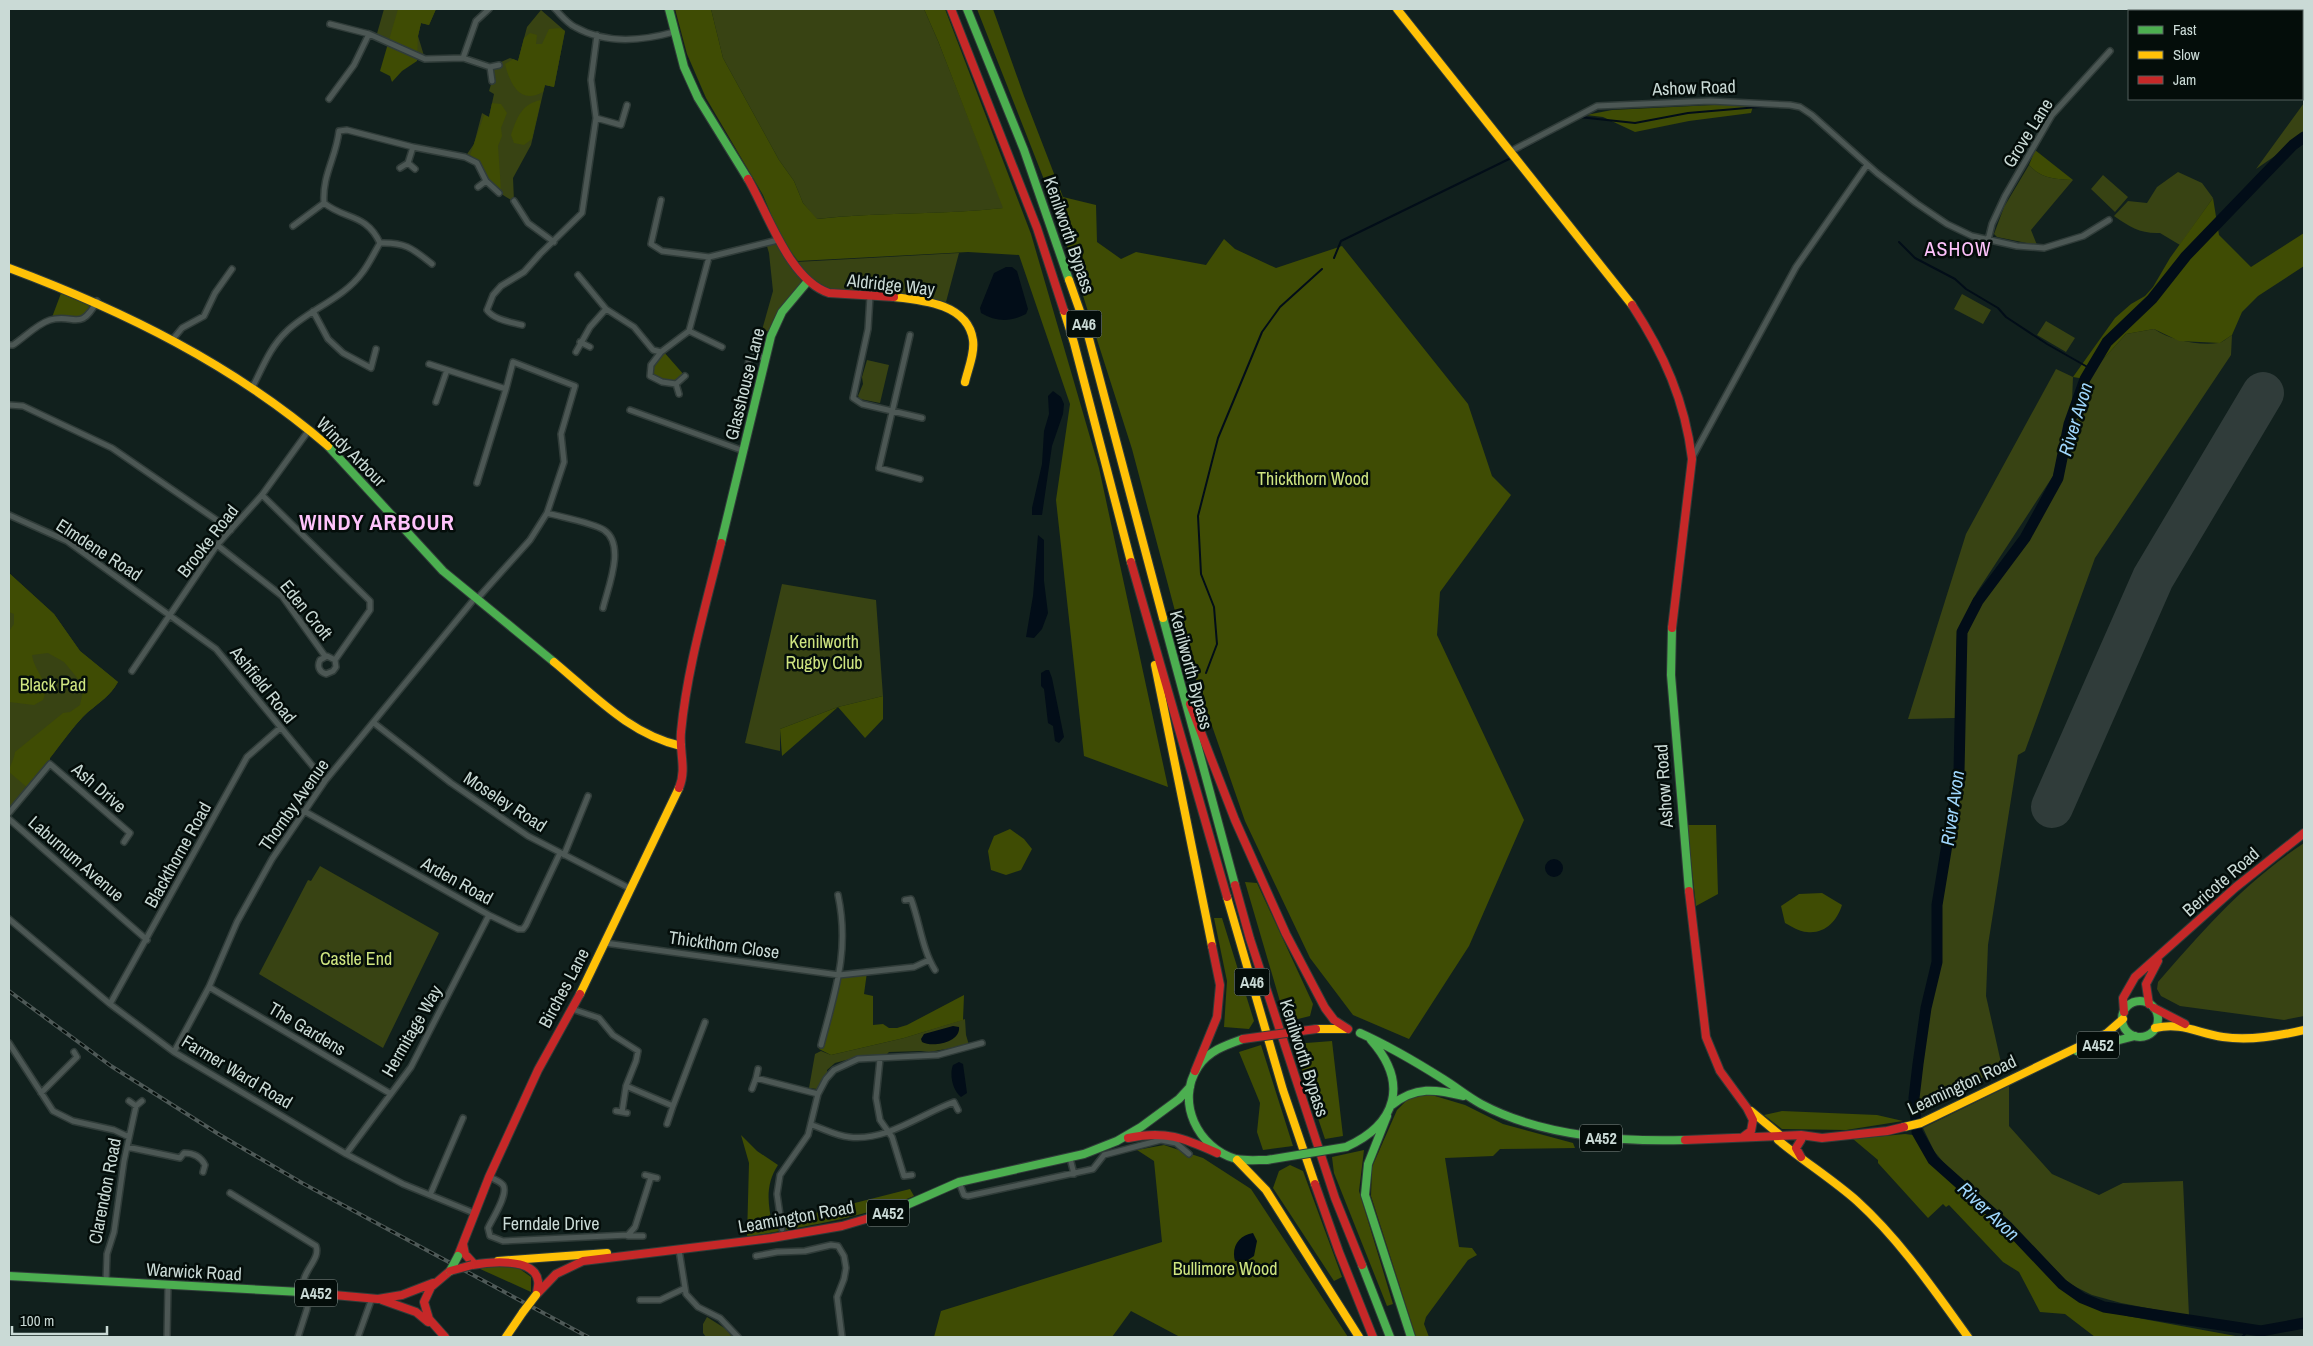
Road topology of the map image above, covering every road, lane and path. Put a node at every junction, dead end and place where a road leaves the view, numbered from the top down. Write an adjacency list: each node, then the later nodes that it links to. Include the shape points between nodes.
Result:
1 (485, 9): 12 (street, via 476,21)
2 (555, 9): 10 (street, via 574,27)
3 (668, 9): 8 (main road)
4 (951, 9): 86 (main road, Kenilworth Bypass / A46, via 1036,228 1074,343)
5 (968, 9): 87 (main road, Kenilworth Bypass / A46, via 1024,150 1087,331)
6 (1397, 9): 20 (main road, Ashow Road)
7 (330, 24): 9 (street)
8 (674, 32): 10 (street, via 650,38); 33 (main road, via 698,98 754,191)
9 (369, 34): 12 (street, via 425,59); 16 (street, via 354,65)
10 (598, 36): 18 (street, via 591,80)
11 (2110, 51): 34 (street, Grove Lane, via 2052,115 2005,196)
12 (463, 58): 14 (street)
13 (499, 65): 14 (street)
14 (490, 68): 15 (street)
15 (492, 81)
16 (329, 99)
17 (627, 105): 18 (street, via 622,125)
18 (596, 118): 35 (street, via 582,213)
19 (413, 147): 21 (street); 25 (street, via 465,157 477,163); 30 (street, via 347,130 339,132 337,150 323,188)
20 (1511, 151): 22 (street, Ashow Road, via 1596,106 1756,102 1800,107); 75 (main road, Ashow Road, via 1656,339 1675,379 1684,408)
21 (408, 163): 23 (street); 24 (street)
22 (1867, 165): 34 (street, Ashow Road, via 1937,218 1960,231); 75 (street, Ashow Road, via 1796,267)
23 (400, 168)
24 (415, 169)
25 (486, 181): 26 (street); 27 (street)
26 (478, 187)
27 (499, 193)
28 (661, 200): 37 (street, via 651,244 662,251)
29 (514, 201): 35 (street, via 528,223)
30 (324, 203): 32 (street); 36 (street, via 370,228)
31 (2109, 220): 34 (street, Ashow Road, via 2083,236 2044,248)
32 (293, 226)
33 (778, 240): 37 (street); 42 (main road)
34 (1988, 240)
35 (554, 242): 47 (street, via 524,272 501,286 489,305 490,314)
36 (380, 243): 38 (street, via 398,242 411,247); 46 (street, via 362,274)
37 (709, 257): 48 (street)
38 (432, 264)
39 (9, 268): 44 (main road, Windy Arbour)
40 (232, 269): 50 (street, via 215,292 204,316 182,328)
41 (578, 275): 45 (street)
42 (808, 281): 43 (main road, Aldridge Way, via 829,293); 58 (main road, Glasshouse Lane, via 778,318)
43 (870, 296): 62 (main road, Aldridge Way, via 927,302 957,311 972,332); 70 (street, via 868,329 853,398 858,403)
44 (97, 301): 50 (main road, Windy Arbour); 52 (street, via 82,320 51,320 14,345)
45 (606, 308): 51 (street); 57 (street, via 634,327 654,350)
46 (313, 311): 55 (street, via 328,339 344,353 371,368); 64 (street, via 284,333)
47 (522, 325)
48 (689, 332): 54 (street); 57 (street)
49 (910, 335): 70 (street)
50 (173, 339): 64 (main road, Windy Arbour)
51 (580, 342): 53 (street); 56 (street)
52 (9, 345)
53 (590, 347)
54 (722, 347)
55 (376, 349)
56 (576, 352)
57 (661, 352): 63 (street, via 651,365 650,376)
58 (766, 358): 72 (street, via 754,356 749,359); 74 (main road, Glasshouse Lane)
59 (429, 364): 60 (street)
60 (447, 370): 65 (street); 67 (street)
61 (685, 376): 63 (street)
62 (965, 382)
63 (676, 384): 66 (street)
64 (252, 388): 73 (main road, Windy Arbour)
65 (506, 389): 77 (street); 79 (street, Thornby Avenue, via 513,362 575,386 561,434 564,462)
66 (679, 394)
67 (436, 402)
68 (9, 405): 81 (street, via 23,406 112,448)
69 (630, 410): 74 (street)
70 (891, 411): 71 (street); 76 (street, via 879,468)
71 (922, 418)
72 (736, 419)
73 (309, 430): 78 (street, Brooke Road); 83 (main road, Windy Arbour, via 438,566)
74 (744, 450): 93 (main road, Glasshouse Lane, via 694,651)
75 (1692, 459): 146 (main road, Ashow Road, via 1671,632 1671,675 1684,849 1706,1037 1720,1071)
76 (920, 479)
77 (478, 483)
78 (262, 495): 81 (street, Brooke Road); 89 (street, Eden Croft, via 370,601 370,610)
79 (547, 513): 83 (street, Thornby Avenue, via 530,540); 84 (street, via 603,530 612,538 616,553)
80 (9, 515): 85 (street, Elmdene Road, via 67,541)
81 (231, 530): 82 (street, Brooke Road)
82 (217, 545): 85 (street, Brooke Road); 88 (street, Eden Croft, via 282,596)
83 (476, 599): 91 (street, Thornby Avenue); 93 (main road, Windy Arbour, via 626,721 666,744)
84 (603, 608)
85 (170, 615): 90 (street, Brooke Road); 92 (street, Ashfield Road, via 216,649)
86 (1148, 622): 133 (main road, via 1162,706 1220,984 1216,1017); 213 (main road, Kenilworth Bypass / A46, via 1283,1090 1336,1244)
87 (1170, 650): 121 (main road, via 1239,833 1269,898 1325,1008 1334,1020); 214 (main road, Kenilworth Bypass / A46, via 1250,939 1335,1198)
88 (325, 656): 89 (street, Eden Croft); 89 (street, Eden Croft, via 318,663 323,673 333,672)
89 (335, 660)
90 (132, 671)
91 (374, 723): 94 (street, Thornby Avenue); 101 (street, Moseley Road, via 451,783 528,836)
92 (280, 728): 94 (street, Ashfield Road); 107 (street, Blackthorne Road, via 247,756)
93 (681, 746): 102 (main road, Birches Lane, via 684,773 680,786)
94 (325, 782): 96 (street, Thornby Avenue)
95 (588, 796): 101 (street)
96 (304, 811): 105 (street, Arden Road); 113 (street, Thornby Avenue, via 272,859 237,922)
97 (9, 812): 100 (street, Ash Drive, via 50,764 132,832)
98 (9, 819): 107 (street, Laburnum Avenue)
99 (2304, 833): 109 (main road, Bericote Road, via 2236,887)
100 (124, 842)
101 (562, 854): 102 (street, Moseley Road); 105 (street, Arden Road, via 523,929)
102 (631, 890): 108 (main road, Birches Lane)
103 (914, 894): 110 (street, via 908,899 918,918)
104 (838, 895): 112 (street, via 844,935)
105 (489, 915): 139 (street, Hermitage Way, via 423,1046)
106 (9, 919): 114 (street, Farmer Ward Road)
107 (147, 940): 114 (street, Blackthorne Road)
108 (605, 942): 112 (street, Thickthorn Close); 116 (main road, Birches Lane)
109 (2160, 957): 115 (main road, Bericote Road, via 2146,984); 117 (main road, Bericote Road, via 2130,985 2123,998)
110 (929, 960): 111 (street); 112 (street, Thickthorn Close, via 914,967)
111 (936, 970)
112 (839, 975): 127 (street)
113 (209, 987): 129 (street, Thornby Avenue); 139 (street, The Gardens)
114 (110, 1004): 129 (street, Farmer Ward Road)
115 (2152, 1006): 117 (main road, via 2134,1002); 119 (main road); 120 (main road, via 2158,1018)
116 (572, 1009): 135 (street, via 599,1018 613,1034 638,1051); 174 (main road, Birches Lane, via 538,1070)
117 (2123, 1016): 124 (main road, via 2126,1030); 130 (main road, Leamington Road / A452, via 2108,1033)
118 (705, 1022): 149 (street)
119 (2191, 1027): 120 (main road, via 2174,1024); 122 (main road, via 2240,1038 2266,1038)
120 (2155, 1028): 124 (main road, via 2147,1035)
121 (1348, 1029): 123 (main road); 133 (main road, bridge, via 1316,1029 1230,1041 1214,1050)
122 (2304, 1030)
123 (1360, 1033): 142 (main road, Leamington Road / A452, via 1386,1045); 147 (main road, via 1382,1051 1389,1063 1394,1087)
124 (2135, 1036): 130 (main road, Leamington Road / A452)
125 (982, 1043): 131 (street, via 938,1055)
126 (9, 1044): 138 (street)
127 (821, 1045)
128 (74, 1052): 138 (street, via 77,1057)
129 (174, 1052): 164 (street, Farmer Ward Road)
130 (2060, 1055): 160 (main road, Leamington Road / A452, via 1932,1119 1896,1129)
131 (880, 1059): 140 (street, via 858,1059 846,1063 834,1070); 156 (street, via 876,1098 880,1120)
132 (758, 1069): 134 (street)
133 (1195, 1071): 136 (main road)
134 (756, 1078): 137 (street); 140 (street)
135 (626, 1086): 149 (street); 151 (street)
136 (1190, 1086): 162 (main road, Leamington Road / A452, via 1167,1109); 166 (main road, via 1192,1121 1200,1136)
137 (752, 1089)
138 (41, 1093): 157 (street, via 53,1111 73,1121 114,1130)
139 (391, 1094): 164 (street, Hermitage Way)
140 (818, 1094): 155 (street)
141 (951, 1096): 145 (street)
142 (1470, 1098): 147 (main road, Leamington Road / A452, via 1422,1088 1409,1092); 158 (main road, Leamington Road / A452, via 1526,1122 1582,1136 1624,1140)
143 (129, 1101): 148 (street)
144 (142, 1101): 148 (street)
145 (954, 1102): 150 (street); 156 (street)
146 (1745, 1104): 158 (main road, via 1753,1120 1752,1127); 159 (main road, Ashow Road)
147 (1392, 1105): 152 (main road)
148 (136, 1106): 157 (street, Clarendon Road)
149 (673, 1106): 154 (street)
150 (958, 1110)
151 (622, 1112)
152 (1387, 1116): 168 (main road, bridge, via 1372,1134 1346,1147 1266,1160); 215 (main road, via 1368,1159 1366,1195)
153 (463, 1118): 177 (street)
154 (667, 1124)
155 (812, 1125): 156 (street, via 847,1137 860,1138); 179 (street, via 777,1184)
156 (886, 1131): 172 (street, via 896,1146 901,1177)
157 (129, 1137): 163 (street, Clarendon Road)
158 (1741, 1138): 159 (main road, Leamington Road / A452, via 1742,1141)
159 (1779, 1138): 160 (main road, Leamington Road / A452); 161 (main road, Leamington Road / A452); 169 (main road, Ashow Road)
160 (1814, 1138): 161 (main road, Leamington Road / A452)
161 (1801, 1140): 169 (main road, via 1797,1151)
162 (1117, 1141): 166 (main road, Leamington Road / A452, via 1147,1133 1168,1133); 167 (main road, Leamington Road / A452)
163 (127, 1147): 170 (street, via 180,1158 184,1153 190,1153 203,1160); 194 (street, Clarendon Road, via 114,1232 107,1254)
164 (346, 1154): 177 (street, Farmer Ward Road, via 403,1184)
165 (1189, 1154): 171 (street, via 1176,1143 1161,1140 1104,1155 1094,1168)
166 (1220, 1154): 168 (main road)
167 (1070, 1158): 171 (street); 175 (main road, Leamington Road / A452)
168 (1237, 1160): 212 (main road, via 1266,1190)
169 (1804, 1162): 216 (main road, Ashow Road, via 1869,1213)
170 (203, 1172)
171 (1074, 1174): 175 (street, via 968,1196 963,1194)
172 (912, 1175)
173 (651, 1176): 182 (street, Ferndale Drive, via 635,1227)
174 (489, 1177): 178 (main road, Birches Lane); 182 (street, Ferndale Drive, via 505,1188 488,1228 490,1236 498,1240)
175 (959, 1182): 180 (main road, Leamington Road / A452, via 880,1216)
176 (230, 1193): 198 (street, via 316,1246 317,1256 304,1275)
177 (430, 1194): 178 (street, Farmer Ward Road)
178 (474, 1213): 184 (main road, Birches Lane)
179 (782, 1229): 180 (street); 183 (street)
180 (792, 1235): 183 (main road, Leamington Road / A452)
181 (643, 1236): 182 (street, Ferndale Drive)
182 (625, 1237)
183 (775, 1238): 187 (main road, Leamington Road / A452)
184 (463, 1242): 191 (main road, via 465,1254); 192 (main road, Birches Lane, bridge)
185 (846, 1244): 186 (street)
186 (840, 1248): 189 (street, via 831,1245); 211 (street, via 846,1268 837,1297)
187 (680, 1250): 188 (main road, Leamington Road / A452); 197 (street)
188 (631, 1254): 190 (main road, Leamington Road / A452, via 601,1252); 199 (main road, Leamington Road / A452, via 572,1265 548,1280)
189 (756, 1256)
190 (498, 1261): 191 (main road, A452); 199 (main road, A452, via 519,1264 530,1270 538,1284)
191 (473, 1264): 192 (main road, A452, bridge)
192 (449, 1272): 195 (main road, A452)
193 (9, 1276): 194 (main road, Warwick Road / A452)
194 (106, 1282): 196 (main road, Warwick Road / A452)
195 (433, 1283): 200 (main road, Warwick Road / A452, via 402,1296); 204 (main road, A452, via 423,1307)
196 (168, 1285): 198 (main road, Warwick Road / A452); 205 (street)
197 (683, 1289): 202 (street, via 667,1298); 210 (street, via 695,1305 720,1318)
198 (306, 1292): 200 (main road, Warwick Road / A452); 206 (street, via 307,1309)
199 (536, 1295): 209 (main road, A452, bridge)
200 (375, 1298): 204 (main road, Warwick Road / A452, via 416,1312); 207 (street)
201 (640, 1300): 202 (street)
202 (649, 1301): 203 (street)
203 (649, 1308)
204 (432, 1326): 208 (main road, A452)
205 (166, 1337)
206 (299, 1337)
207 (358, 1337)
208 (445, 1337)
209 (506, 1337)
210 (738, 1337)
211 (842, 1337)
212 (1359, 1337)
213 (1373, 1337)
214 (1390, 1337)
215 (1411, 1337)
216 (1968, 1337)

